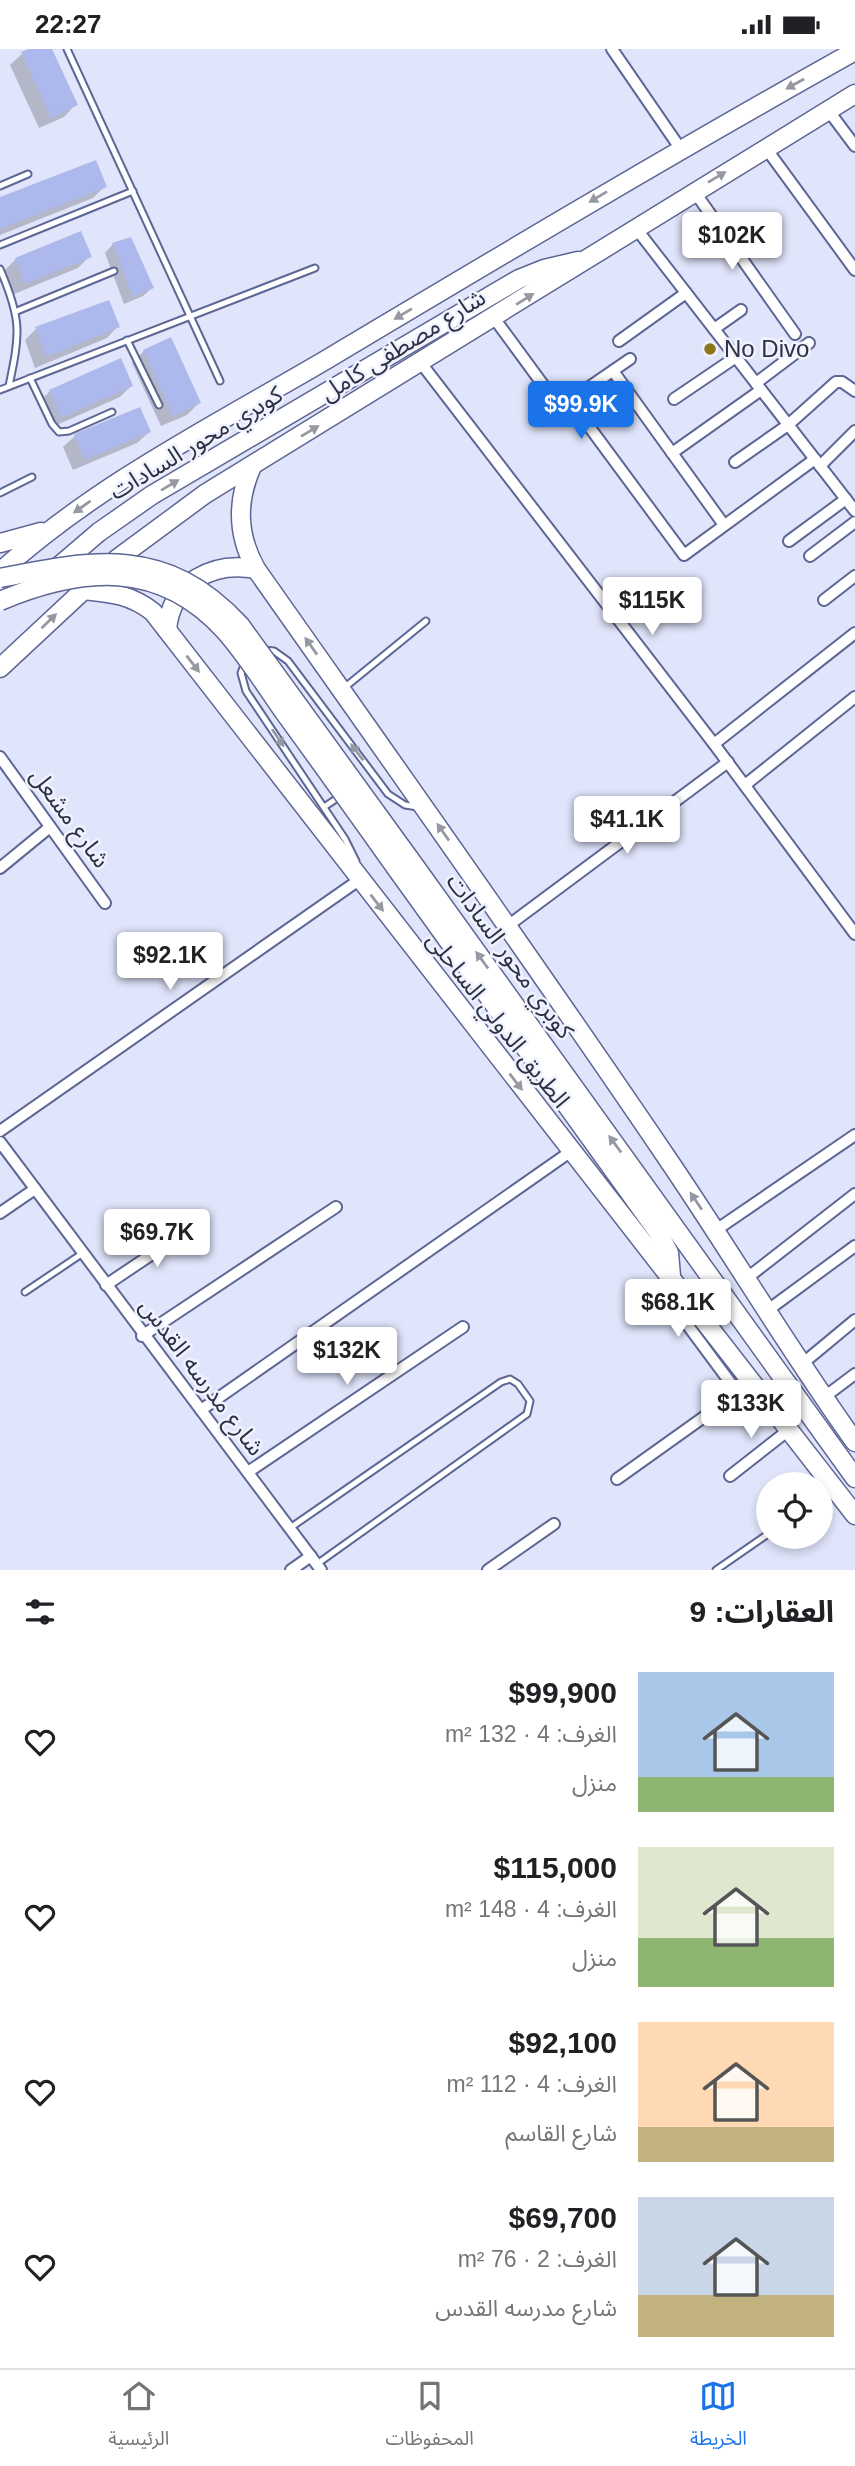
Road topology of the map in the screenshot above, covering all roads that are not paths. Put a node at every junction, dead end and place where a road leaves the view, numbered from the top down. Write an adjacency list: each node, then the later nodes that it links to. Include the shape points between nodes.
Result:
1 (67, 49): 11 (lane)
2 (612, 49): 8 (street)
3 (855, 51): 8 (main road, شارع مصطفى كامل, one-way to 8)
4 (855, 94): 5 (main road, شارع مصطفى كامل)
5 (828, 110): 6 (street); 7 (main road, شارع مصطفى كامل)
6 (855, 146)
7 (765, 147): 12 (main road, شارع مصطفى كامل, one-way to 7); 18 (street)
8 (680, 148): 56 (main road, شارع مصطفى كامل, one-way to 56, via 163,454)
9 (28, 174): 10 (lane)
10 (0, 186)
11 (132, 191): 14 (lane); 23 (lane)
12 (694, 191): 13 (main road, شارع مصطفى كامل); 26 (street)
13 (635, 227): 15 (main road, شارع مصطفى كامل); 20 (street)
14 (0, 245)
15 (588, 260): 24 (main road, شارع مصطفى كامل, one-way to 15); 64 (main road, كوبري محور السادات, one-way to 15, bridge, via 77,549 152,495 502,289 544,269)
16 (0, 268): 22 (lane)
17 (315, 268): 23 (lane)
18 (855, 270)
19 (114, 271): 22 (lane)
20 (686, 293): 25 (street); 28 (street)
21 (741, 310): 25 (street)
22 (17, 311): 36 (lane, via 18,344)
23 (190, 316): 27 (lane); 35 (lane)
24 (494, 318): 32 (main road, شارع مصطفى كامل); 42 (street)
25 (714, 329): 30 (street)
26 (795, 334)
27 (127, 340): 34 (lane); 41 (lane)
28 (618, 341)
29 (809, 343): 37 (street)
30 (736, 357): 37 (street); 40 (street)
31 (630, 359): 33 (street)
32 (421, 363): 49 (main road, شارع مصطفى كامل, one-way to 32); 77 (street)
33 (613, 371): 42 (street); 46 (street)
34 (30, 378): 36 (lane); 43 (lane, via 59,432)
35 (220, 381)
36 (9, 386): 38 (lane)
37 (759, 386): 44 (street); 46 (street)
38 (0, 390)
39 (855, 391): 44 (street, via 836,382)
40 (674, 399)
41 (159, 405)
42 (562, 405): 55 (street, via 585,421 684,555)
43 (113, 412)
44 (788, 425): 47 (street); 48 (street)
45 (855, 431): 48 (street)
46 (672, 453): 55 (street)
47 (736, 462)
48 (817, 462): 52 (street); 55 (street)
49 (252, 466): 60 (main road, via 240,510 243,541); 65 (main road, شارع مصطفى كامل, via 160,525)
50 (32, 477): 51 (lane)
51 (0, 493)
52 (846, 499): 53 (street); 57 (street)
53 (855, 511)
54 (855, 523): 59 (street)
55 (724, 525)
56 (51, 528): 58 (main road); 61 (main road, شارع مصطفى كامل)
57 (789, 541)
58 (0, 543)
59 (810, 556)
60 (256, 569): 69 (main road, via 224,567 195,579 174,603); 73 (main road, one-way to 60)
61 (0, 572)
62 (855, 576): 66 (street)
63 (0, 578): 86 (main road, كوبري محور السادات, bridge, via 62,564 112,562 161,572 205,594 240,625)
64 (38, 585): 67 (main road, كوبري محور السادات, bridge); 86 (main road, كوبري محور السادات, bridge, via 82,576 124,577 170,590 205,612 235,643)
65 (83, 590): 69 (main road, الطريق الدولي الساحلى, via 137,599); 71 (main road, شارع مصطفى كامل, one-way to 65)
66 (824, 600)
67 (0, 601)
68 (426, 621): 73 (lane)
69 (167, 630): 88 (main road, الطريق الدولي الساحلى, one-way to 88)
70 (855, 633): 77 (street)
71 (0, 668)
72 (306, 684): 75 (lane); 75 (lane, via 274,651 249,657 242,682); 76 (lane)
73 (342, 690): 83 (main road)
74 (855, 697): 82 (street)
75 (264, 717): 80 (lane, one-way to 80)
76 (344, 734): 80 (lane); 81 (lane, one-way to 76)
77 (715, 744): 79 (street)
78 (0, 757): 85 (street, شارع مشعل)
79 (727, 762): 82 (street); 91 (street)
80 (298, 769): 84 (lane)
81 (373, 773): 83 (lane, via 399,802); 84 (lane)
82 (745, 785): 90 (street)
83 (425, 806): 91 (main road, one-way to 83)
84 (324, 807): 88 (lane, via 350,846)
85 (50, 827): 87 (street); 89 (street, شارع مشعل)
86 (403, 863): 105 (main road, كوبري محور السادات, via 658,1232 669,1253); 125 (main road, كوبري محور السادات, one-way to 86)
87 (0, 868)
88 (359, 880): 93 (street); 96 (main road, الطريق الدولي الساحلى, one-way to 96)
89 (105, 903)
90 (851, 919): 92 (street)
91 (509, 925): 102 (main road, one-way to 91)
92 (855, 934)
93 (0, 1131)
94 (855, 1135): 102 (street)
95 (0, 1142): 97 (street, شارع مدرسه القدس)
96 (570, 1152): 105 (main road, الطريق الدولي الساحلى); 118 (street)
97 (35, 1189): 100 (street); 104 (street, شارع مدرسه القدس)
98 (855, 1194): 106 (street)
99 (336, 1207): 112 (street)
100 (0, 1213)
101 (191, 1228): 107 (street)
102 (716, 1230): 106 (main road)
103 (855, 1246): 109 (street)
104 (83, 1253): 107 (street, شارع مدرسه القدس); 108 (lane)
105 (671, 1276): 115 (main road, الطريق الدولي الساحلى); 116 (street, via 669,1300)
106 (747, 1278): 109 (main road)
107 (106, 1285): 112 (street, شارع مدرسه القدس)
108 (25, 1292)
109 (768, 1310): 113 (main road)
110 (855, 1320): 113 (street)
111 (463, 1327): 122 (street)
112 (142, 1336): 118 (street, شارع مدرسه القدس)
113 (802, 1364): 117 (main road)
114 (855, 1374): 117 (street)
115 (754, 1382): 116 (street); 120 (main road, الطريق الدولي الساحلى)
116 (738, 1393): 126 (street)
117 (823, 1398): 119 (main road)
118 (201, 1410): 122 (street, شارع مدرسه القدس)
119 (847, 1420): 121 (main road)
120 (790, 1429): 123 (main road, الطريق الدولي الساحلى); 124 (street)
121 (855, 1442)
122 (248, 1472): 130 (street, شارع مدرسه القدس)
123 (816, 1472)
124 (730, 1476)
125 (855, 1478)
126 (617, 1479)
127 (833, 1496): 128 (main road, الطريق الدولي الساحلى)
128 (855, 1515)
129 (554, 1524): 134 (street)
130 (290, 1528): 132 (street, شارع مدرسه القدس); 132 (lane, via 501,1382 510,1379 518,1384 530,1401 527,1414)
131 (756, 1542): 135 (lane)
132 (316, 1563): 133 (street)
133 (291, 1570)
134 (488, 1570)
135 (716, 1570)

